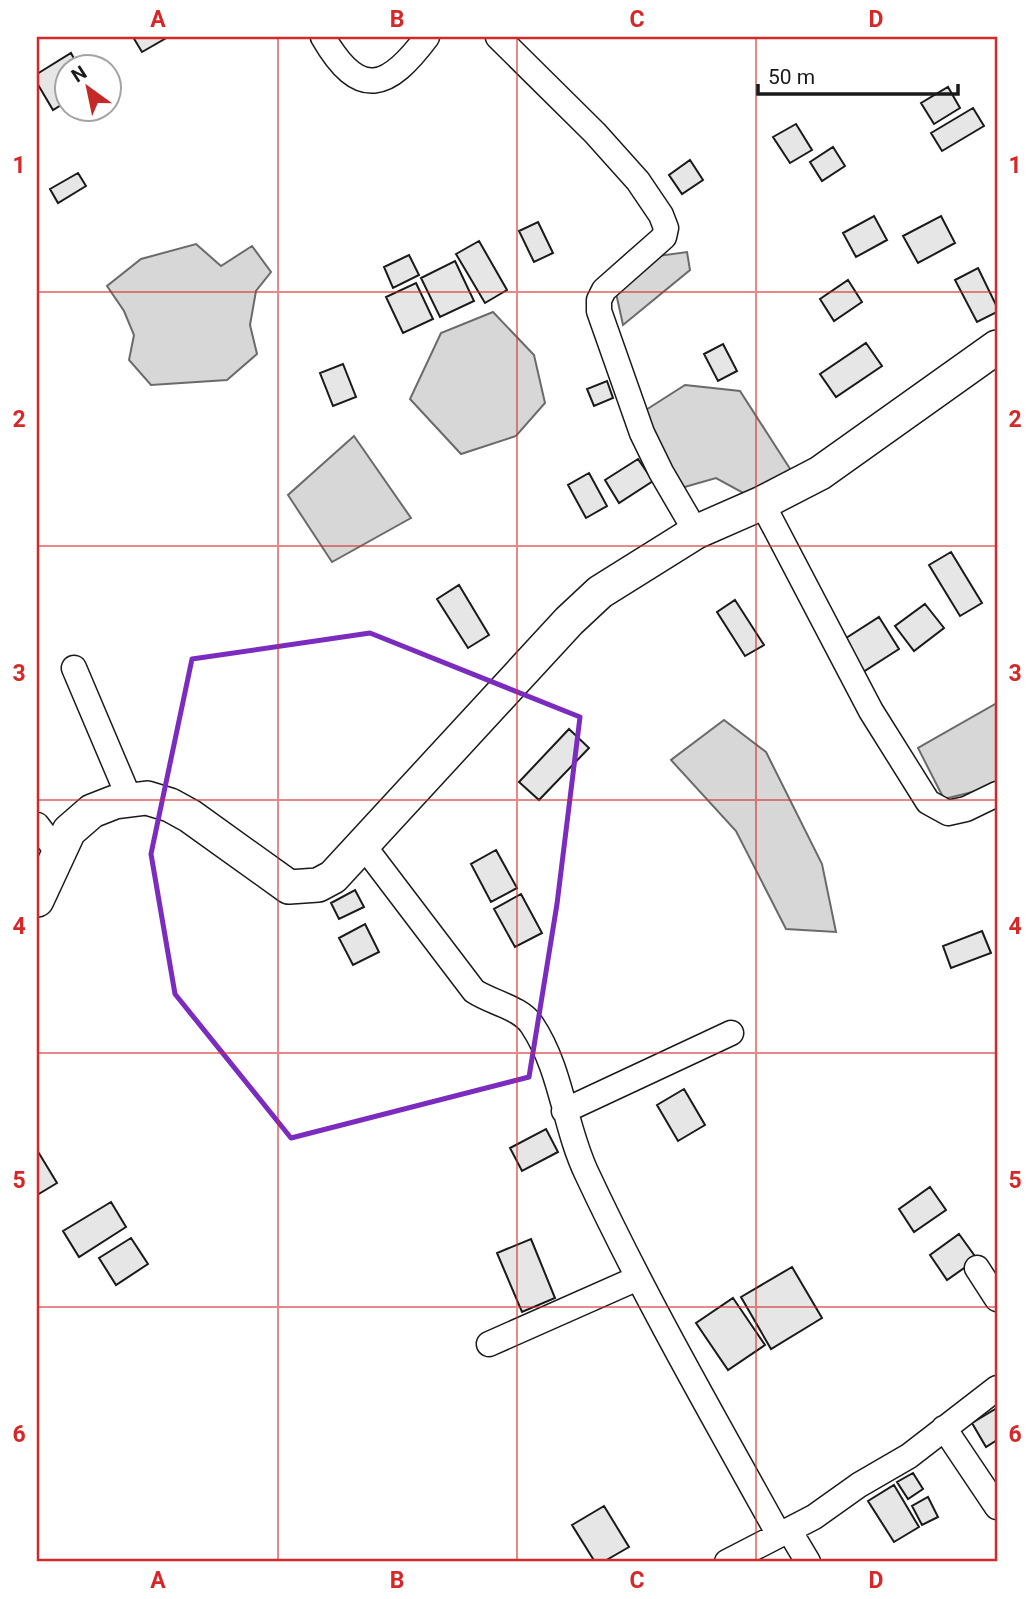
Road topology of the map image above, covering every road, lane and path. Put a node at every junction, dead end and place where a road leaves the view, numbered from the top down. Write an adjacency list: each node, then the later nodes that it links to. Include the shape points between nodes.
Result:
1 (323, 37): 2 (street, via 342,66 358,78 376,82 393,75)
2 (427, 37)
3 (498, 37): 6 (street, via 595,133 661,215 664,237 604,290 599,311 642,433)
4 (997, 347): 5 (street, via 820,473)
5 (762, 503): 6 (street); 8 (street, via 871,711 928,802 948,813)
6 (696, 532): 11 (street, via 600,592)
7 (74, 668): 9 (street)
8 (997, 794)
9 (130, 800): 11 (street, via 147,798 170,805 289,887 318,885 333,877); 12 (street, via 92,811 69,831)
10 (37, 825): 12 (street)
11 (363, 845): 15 (street, via 474,991 516,1011 533,1026 555,1073)
12 (59, 853): 13 (street)
13 (37, 900)
14 (731, 1034): 15 (street)
15 (564, 1111): 17 (street, via 580,1160)
16 (977, 1268): 18 (street)
17 (638, 1278): 19 (street); 23 (street)
18 (997, 1299)
19 (489, 1344)
20 (997, 1388): 21 (street)
21 (944, 1428): 22 (street); 23 (street, via 909,1456)
22 (997, 1507)
23 (784, 1533): 24 (street); 25 (street)
24 (727, 1562)
25 (808, 1562)

